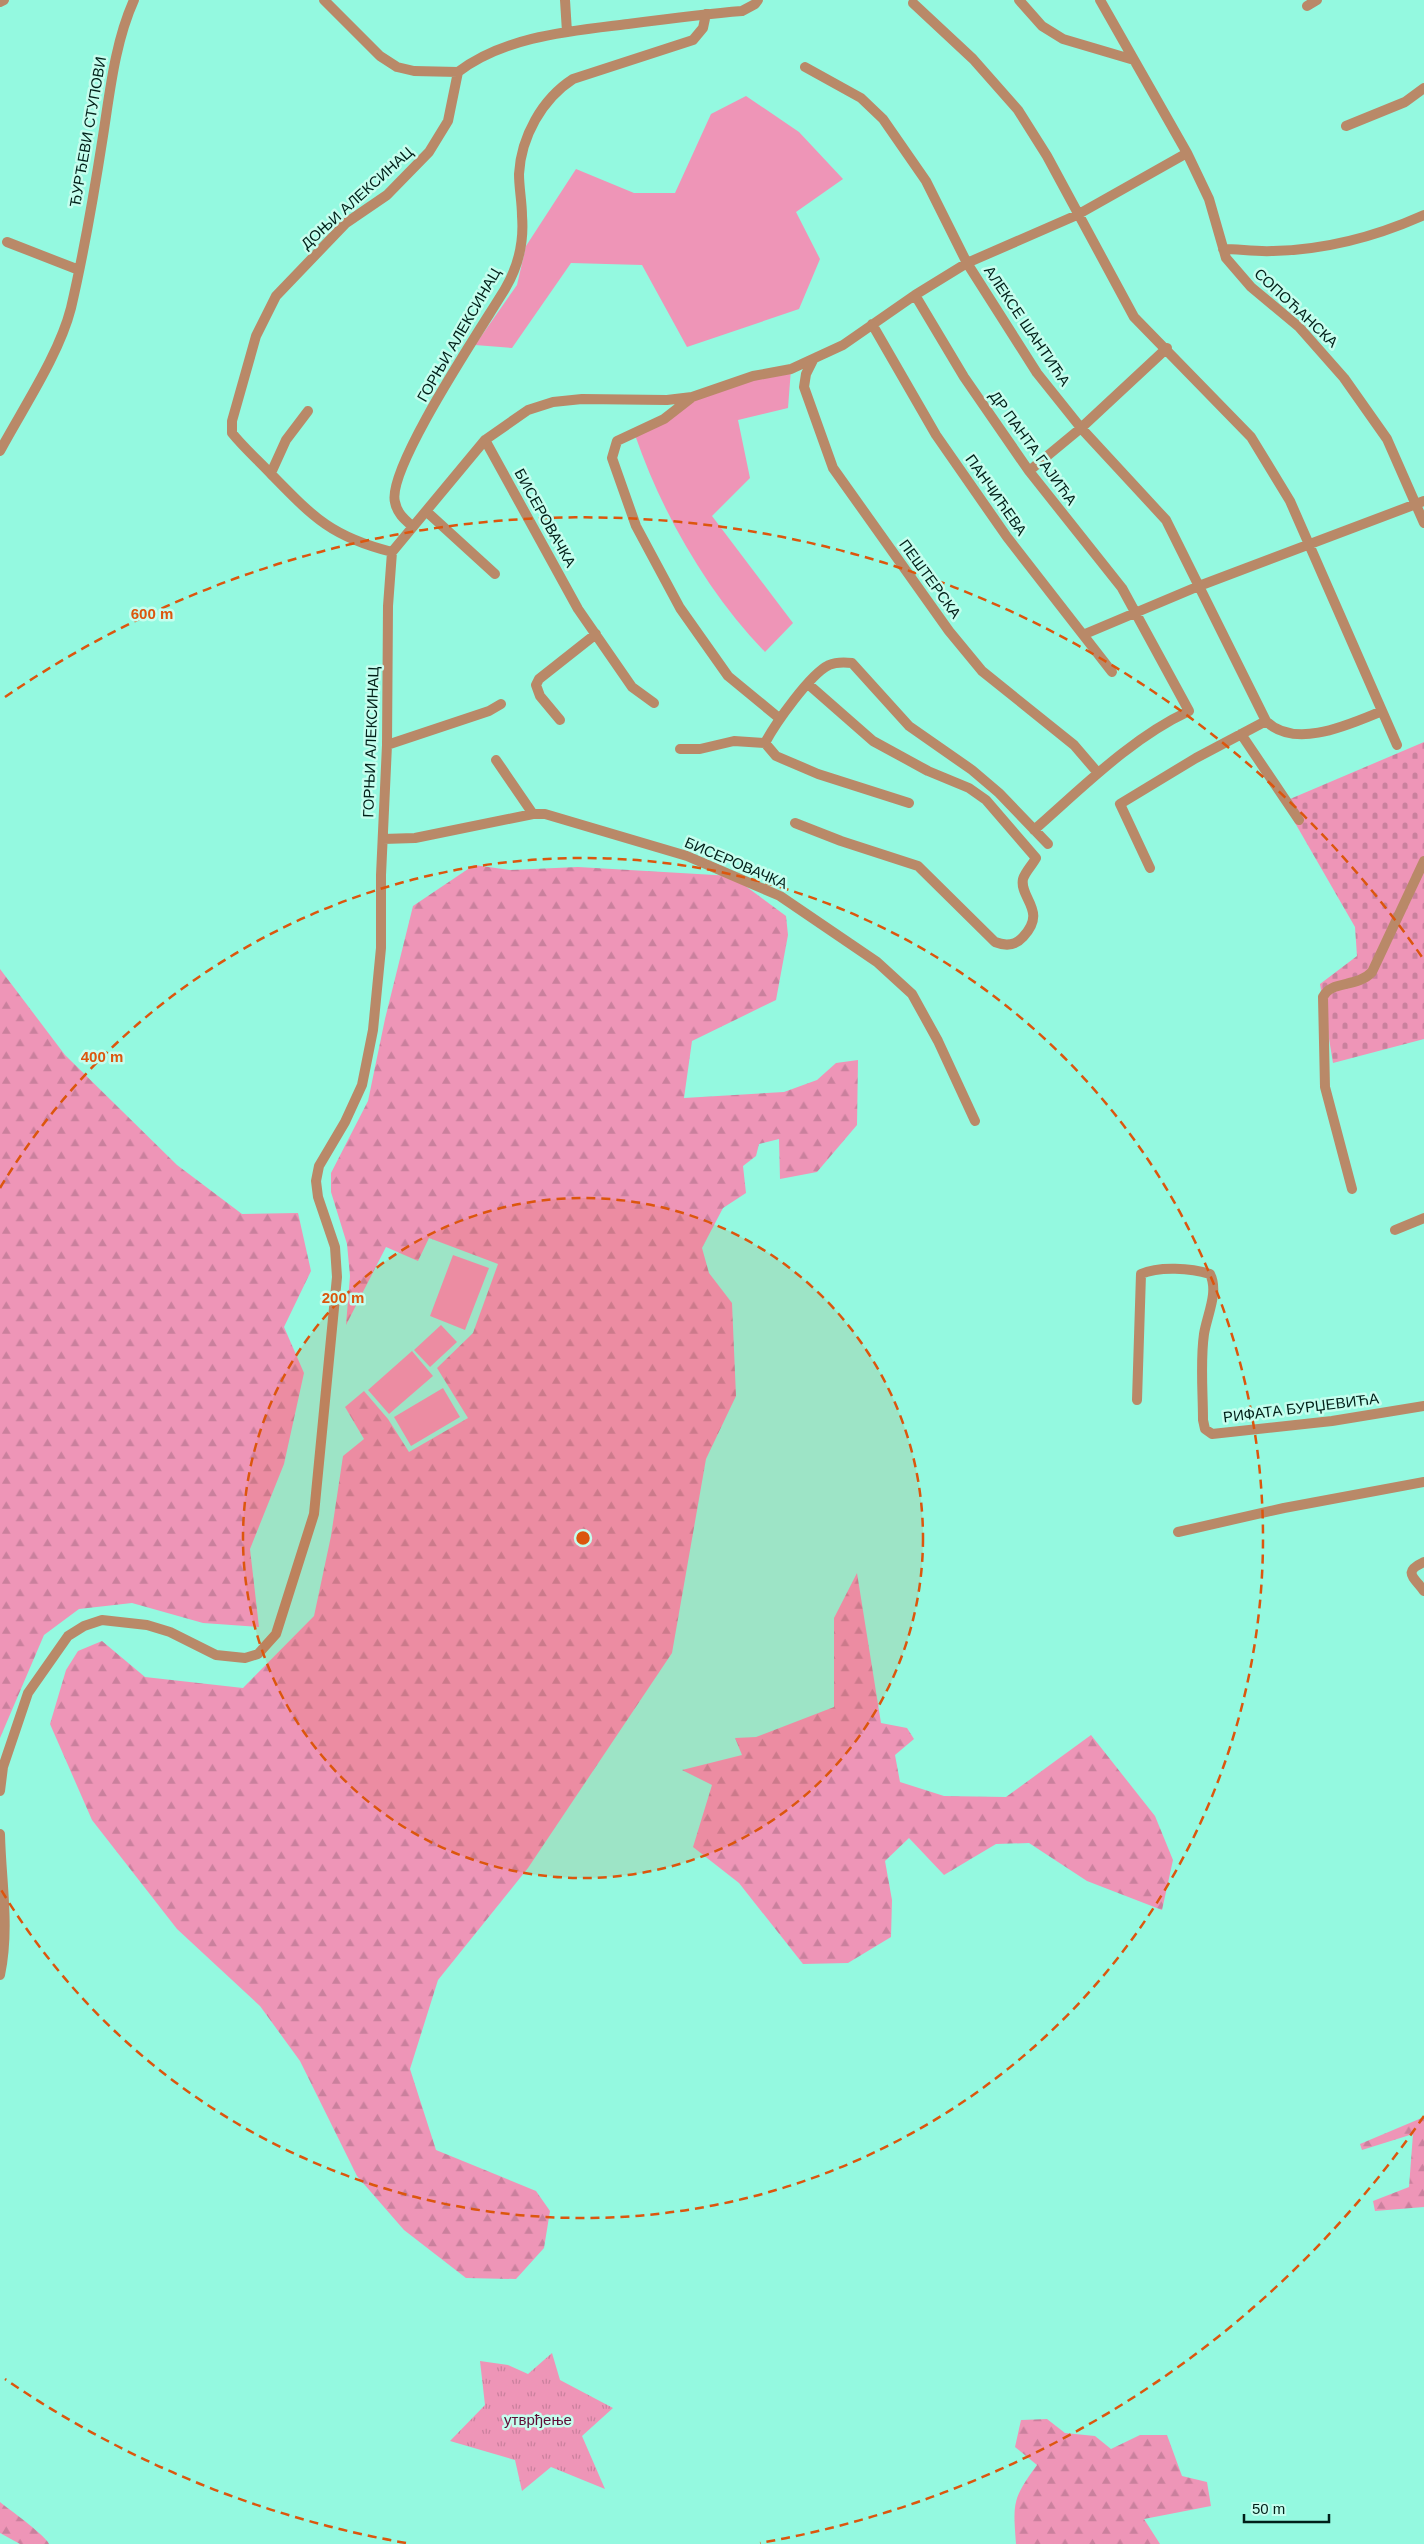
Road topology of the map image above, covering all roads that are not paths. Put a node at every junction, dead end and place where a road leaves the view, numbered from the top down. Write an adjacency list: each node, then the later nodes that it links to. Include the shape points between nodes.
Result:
1 (4, 0): 9 (street)
2 (134, 0): 25 (street, ЂУРЂЕВИ СТУПОВИ, via 114,67)
3 (324, 0): 16 (street, via 380,56 398,67 414,71)
4 (565, 0): 13 (street)
5 (758, 0): 12 (street, via 742,11)
6 (1019, 0): 14 (street, via 1042,26 1063,39)
7 (1100, 0): 14 (street, СОПОЋАНСКА)
8 (1317, 0): 11 (street)
9 (0, 2)
10 (913, 3): 20 (street, via 973,59 1018,110 1047,156)
11 (1307, 6)
12 (706, 14): 13 (street); 41 (street, ГОРЊИ АЛЕКСИНАЦ, via 703,28 693,40 574,79 557,90 536,119 519,174 522,241 516,266 411,448 396,482 394,502 401,517)
13 (567, 32): 16 (street, via 534,38 476,58)
14 (1134, 60): 19 (street, СОПОЋАНСКА)
15 (805, 67): 24 (street, АЛЕКСЕ ШАНТИЋА, via 861,98 883,119 926,181)
16 (458, 72): 36 (street, ДОЊИ АЛЕКСИНАЦ, via 448,120 429,152 387,194 346,223 276,296 256,336 232,421 232,433)
17 (1424, 88): 18 (street, via 1405,102)
18 (1346, 126)
19 (1187, 152): 20 (street); 23 (street, СОПОЋАНСКА, via 1209,199)
20 (1077, 215): 24 (street, АЛЕКСЕ ШАНТИЋА); 28 (street, via 1134,317)
21 (1424, 215): 23 (street, via 1358,239 1316,247 1272,251)
22 (8, 242): 25 (street)
23 (1223, 249): 38 (street, СОПОЋАНСКА, via 1238,273 1299,328 1344,378 1387,439)
24 (967, 264): 26 (street, АЛЕКСЕ ШАНТИЋА); 32 (street, АЛЕКСЕ ШАНТИЋА, via 1037,373)
25 (79, 270): 34 (street, ЂУРЂЕВИ СТУПОВИ, via 70,310 57,344)
26 (915, 295): 27 (street); 35 (street, ДР ПАНТА ГАЈИЋА, via 964,377)
27 (872, 324): 29 (street, via 843,345); 48 (street, ПАНЧИЋЕВА, via 936,435 1007,537)
28 (1167, 348): 32 (street); 42 (street, via 1251,437 1290,501)
29 (812, 360): 30 (street); 63 (street, ПЕШТЕРСКА, via 804,387 838,476 939,617 982,671 1074,746)
30 (692, 397): 33 (street, via 553,402 528,410); 54 (street, via 664,419 617,441 612,458 636,526 680,608 728,676)
31 (308, 411): 36 (street, via 286,440)
32 (1081, 428): 35 (street); 45 (street, АЛЕКСЕ ШАНТИЋА, via 1166,520)
33 (485, 440): 39 (street); 47 (street, БИСЕРОВАЧКА, via 578,609)
34 (0, 451)
35 (1029, 471): 46 (street, ДР ПАНТА ГАЈИЋА, via 1122,588)
36 (271, 473): 43 (street, via 327,527 348,538)
37 (1424, 500): 38 (street)
38 (1414, 505): 40 (street, СОПОЋАНСКА); 42 (street)
39 (426, 511): 41 (street); 44 (street)
40 (1424, 523)
41 (412, 526): 43 (street)
42 (1309, 544): 45 (street); 53 (street)
43 (392, 552): 59 (street, ГОРЊИ АЛЕКСИНАЦ, via 388,606)
44 (494, 574)
45 (1199, 586): 46 (street); 56 (street, АЛЕКСЕ ШАНТИЋА)
46 (1136, 612): 48 (street); 63 (street, ДР ПАНТА ГАЈИЋА, via 1190,711 1138,743)
47 (596, 634): 51 (street, БИСЕРОВАЧКА, via 632,687); 55 (street, via 536,685 540,696)
48 (1085, 634): 49 (street, ПАНЧИЋЕВА)
49 (1112, 672)
50 (808, 684): 54 (street); 67 (street, via 873,741 928,771 969,788 986,800 1036,858 1023,878 1033,906 1028,933 1020,941 1006,946 994,942 918,866); 68 (street, via 819,670 830,664 852,662 909,726 972,770)
51 (654, 703)
52 (501, 704): 59 (street, via 489,711)
53 (1382, 711): 56 (street, via 1333,732 1285,733); 60 (street)
54 (779, 718): 58 (street)
55 (560, 720)
56 (1266, 721): 57 (street)
57 (1241, 734): 66 (street); 72 (street, via 1120,804)
58 (765, 743): 61 (street, via 734,741 700,749); 64 (street, via 776,756)
59 (387, 745): 69 (street, ГОРЊИ АЛЕКСИНАЦ)
60 (1397, 745)
61 (680, 749)
62 (496, 760): 65 (street)
63 (1098, 773): 68 (street)
64 (909, 803)
65 (533, 814): 69 (street, БИСЕРОВАЧКА, via 416,838); 73 (street, БИСЕРОВАЧКА, via 545,814 695,859 780,896 877,962 912,994)
66 (1299, 820)
67 (795, 822)
68 (1034, 830): 70 (street)
69 (383, 839): 83 (street, ГОРЊИ АЛЕКСИНАЦ, via 381,948 373,1030 362,1085 320,1166 316,1181 318,1197 335,1247 337,1277 314,1514 276,1634 258,1654 245,1658 216,1655 170,1632 147,1625 102,1620 84,1626 68,1636 28,1694 3,1767)
70 (1048, 844)
71 (1424, 861): 74 (street, via 1372,972 1361,982 1330,987 1322,996 1325,1087)
72 (1150, 868)
73 (975, 1121)
74 (1352, 1189)
75 (1424, 1218): 76 (street)
76 (1395, 1230)
77 (1137, 1400): 78 (street, РИФАТА БУРЏЕВИЋА, via 1141,1274 1150,1270 1200,1270 1210,1274 1213,1280 1204,1335 1203,1420 1205,1429 1212,1434)
78 (1424, 1406)
79 (1424, 1482): 80 (street)
80 (1178, 1532)
81 (1424, 1562): 82 (street, via 1415,1566 1411,1573)
82 (1424, 1591)
83 (0, 1791)
84 (0, 1834): 85 (street, via 6,1927)
85 (0, 1975)

